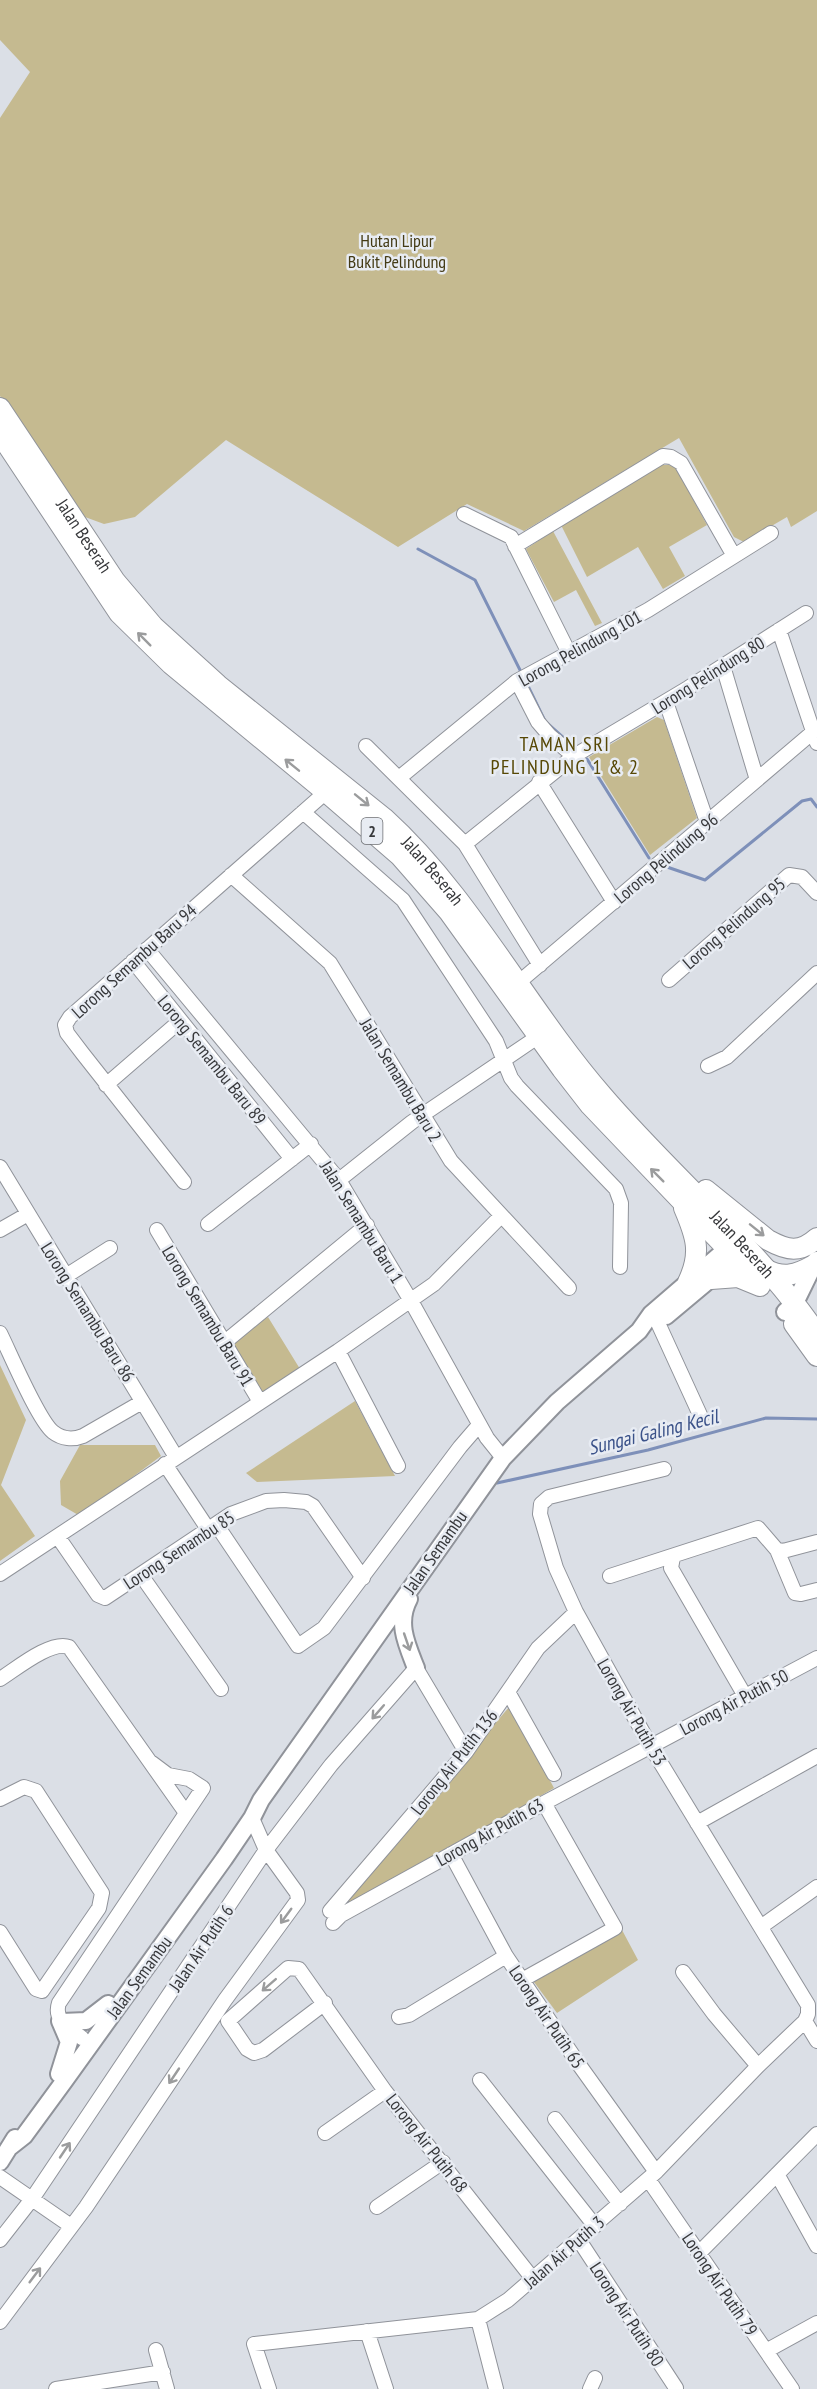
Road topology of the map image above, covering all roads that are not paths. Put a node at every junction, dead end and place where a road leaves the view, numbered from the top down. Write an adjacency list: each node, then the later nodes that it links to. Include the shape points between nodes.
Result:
1 (0, 408): 31 (highway, Jalan Beserah / 2, one-way to 31, via 115,581 154,627 218,685 411,842)
2 (0, 434): 19 (highway, Jalan Beserah / 2, one-way to 2, via 171,664 119,613)
3 (464, 514): 5 (street, via 511,537)
4 (771, 533): 6 (street, Lorong Pelindung 101)
5 (515, 546): 6 (street, via 663,456 681,463); 9 (street)
6 (734, 556): 9 (street, Lorong Pelindung 101)
7 (806, 613): 8 (street, Lorong Pelindung 80)
8 (779, 630): 10 (street, Lorong Pelindung 80); 13 (street)
9 (569, 653): 11 (street, Lorong Pelindung 101)
10 (723, 666): 12 (street, Lorong Pelindung 80); 17 (street)
11 (517, 681): 15 (street, via 538,722); 16 (street, Lorong Pelindung 101)
12 (666, 702): 15 (street, Lorong Pelindung 80); 21 (street)
13 (815, 737): 17 (street, Lorong Pelindung 96)
14 (366, 746): 16 (street)
15 (574, 756): 18 (street, Lorong Pelindung 80)
16 (399, 778): 22 (street)
17 (757, 780): 21 (street, Lorong Pelindung 96)
18 (539, 782): 22 (street, Lorong Pelindung 80); 25 (street)
19 (326, 792): 20 (street, Lorong Semambu Baru 94); 33 (highway, Jalan Beserah / 2, via 393,849 422,880)
20 (303, 812): 23 (street, Lorong Semambu Baru 94); 34 (street, via 403,900 495,1041)
21 (707, 822): 25 (street, Lorong Pelindung 96)
22 (465, 844): 28 (street)
23 (231, 875): 26 (street, Lorong Semambu Baru 94); 38 (street, Jalan Semambu Baru 2, via 330,963)
24 (817, 893): 30 (street, Lorong Pelindung 95, via 802,877 789,875)
25 (614, 902): 28 (street, Lorong Pelindung 96)
26 (147, 949): 27 (street, Lorong Semambu Baru 94); 39 (street, Jalan Semambu Baru 1)
27 (133, 961): 32 (street, Lorong Semambu Baru 89); 36 (street, Lorong Semambu Baru 94, via 65,1025 67,1034)
28 (540, 964): 31 (street, Lorong Pelindung 96)
29 (817, 973): 35 (street, via 727,1057)
30 (669, 980)
31 (518, 983): 37 (highway, Jalan Beserah / 2)
32 (180, 1021): 36 (street); 40 (street, Lorong Semambu Baru 89)
33 (539, 1036): 34 (street); 44 (highway, Jalan Beserah / 2, one-way to 33, via 590,1105)
34 (503, 1060): 38 (street); 54 (street, via 517,1086 619,1195)
35 (708, 1066)
36 (106, 1085): 43 (street, Lorong Semambu Baru 94)
37 (602, 1095): 51 (highway, one-way to 51, via 695,1181 768,1240 796,1249); 53 (highway, Jalan Beserah / 2)
38 (422, 1116): 42 (street); 46 (street, Jalan Semambu Baru 2, via 455,1166)
39 (311, 1144): 40 (street); 42 (street, Jalan Semambu Baru 1)
40 (292, 1159): 47 (street)
41 (0, 1167): 45 (street, Lorong Semambu Baru 86)
42 (339, 1179): 48 (street, Jalan Semambu Baru 1)
43 (184, 1182)
44 (678, 1195): 53 (highway, Jalan Beserah / 2); 59 (highway, via 697,1245 695,1268)
45 (27, 1214): 49 (street); 57 (street, Lorong Semambu Baru 86)
46 (501, 1216): 60 (street, Jalan Semambu Baru 2); 62 (street, Lorong Semambu Baru 91, via 434,1284)
47 (208, 1224)
48 (367, 1225): 62 (street, Jalan Semambu Baru 1); 67 (street)
49 (0, 1230)
50 (157, 1230): 67 (street, Lorong Semambu Baru 91)
51 (817, 1238)
52 (110, 1248): 57 (street)
53 (737, 1248): 56 (highway, Jalan Beserah / 2); 58 (main road, Jalan Semambu); 59 (main road, Jalan Semambu); 61 (highway, Jalan Beserah / 2)
54 (620, 1267)
55 (816, 1268): 56 (highway, via 792,1276); 63 (main road)
56 (765, 1269): 63 (highway, Jalan Beserah / 2)
57 (66, 1276): 70 (street, Lorong Semambu Baru 86)
58 (711, 1279): 61 (highway, via 744,1278); 64 (main road, Jalan Semambu)
59 (688, 1282): 64 (main road, Jalan Semambu)
60 (568, 1288)
61 (767, 1291): 63 (highway, Jalan Beserah / 2)
62 (411, 1301): 68 (street, Lorong Semambu Baru 91); 73 (street, Jalan Semambu Baru 1)
63 (793, 1313): 66 (highway, Jalan Beserah / 2); 69 (highway, Jalan Beserah / 2)
64 (655, 1318): 72 (street); 74 (main road, Jalan Semambu, via 557,1402)
65 (0, 1333): 70 (street, via 44,1423 61,1437 84,1436)
66 (817, 1334)
67 (225, 1342): 71 (street, Lorong Semambu Baru 91)
68 (338, 1351): 71 (street, Lorong Semambu Baru 91); 76 (street)
69 (817, 1356)
70 (142, 1401): 75 (street, Lorong Semambu Baru 86)
71 (260, 1402): 75 (street, Lorong Semambu Baru 91)
72 (701, 1417)
73 (479, 1425): 74 (street, Jalan Semambu Baru 1); 87 (street)
74 (504, 1458): 82 (main road, Jalan Semambu)
75 (170, 1460): 78 (street, Lorong Semambu Baru 86); 79 (street, Lorong Semambu Baru 91)
76 (398, 1466)
77 (664, 1469): 89 (street, Lorong Air Putih 53, via 549,1497 541,1504 540,1514 556,1568)
78 (212, 1527): 85 (street, Lorong Semambu 85); 87 (street, Lorong Semambu 85, via 231,1514 266,1501 306,1502 318,1511); 87 (street, Lorong Semambu Baru 86, via 298,1646 324,1628)
79 (58, 1537): 84 (street, Lorong Semambu Baru 91); 85 (street, Lorong Semambu 85, via 102,1597 109,1597)
80 (817, 1542): 81 (street)
81 (777, 1550): 83 (street, via 758,1528); 88 (street, via 795,1593)
82 (436, 1551): 91 (main road, one-way to 91, via 406,1605 403,1618 403,1631); 102 (main road, Jalan Semambu)
83 (673, 1557): 86 (street); 95 (street, via 671,1568)
84 (0, 1574)
85 (141, 1575): 93 (street)
86 (610, 1576)
87 (363, 1578)
88 (817, 1590)
89 (576, 1612): 94 (street, Lorong Air Putih 136, via 538,1648); 96 (street, Lorong Air Putih 53)
90 (817, 1658): 95 (street, Lorong Air Putih 50)
91 (416, 1668): 97 (street); 107 (street, Jalan Air Putih 6, one-way to 107, via 331,1765)
92 (0, 1679): 99 (street, via 50,1648 69,1647)
93 (221, 1689)
94 (508, 1692): 97 (street, Lorong Air Putih 136); 100 (street)
95 (745, 1696): 96 (street, Lorong Air Putih 50)
96 (651, 1747): 103 (street, Lorong Air Putih 63); 106 (street, Lorong Air Putih 53)
97 (466, 1752): 110 (street, Lorong Air Putih 136)
98 (817, 1756): 106 (street)
99 (152, 1762): 104 (street); 104 (street, via 168,1775 189,1779 203,1788)
100 (554, 1774)
101 (0, 1800): 112 (street, via 24,1786 36,1791 102,1893 99,1908 42,1990 36,1989)
102 (261, 1800): 105 (main road, Jalan Semambu); 118 (main road, Jalan Semambu, via 240,1819)
103 (544, 1803): 108 (street, Lorong Air Putih 63); 115 (street, via 615,1928)
104 (186, 1813): 120 (street, via 59,2002 57,2015)
105 (252, 1818): 107 (street); 125 (main road, Jalan Semambu)
106 (697, 1823): 111 (street, Lorong Air Putih 53)
107 (266, 1850): 123 (street, one-way to 123, via 298,1900); 139 (street, Jalan Air Putih 6, one-way to 107)
108 (452, 1854): 110 (street, Lorong Air Putih 63); 113 (street, Lorong Air Putih 65)
109 (817, 1887): 111 (street)
110 (332, 1917)
111 (762, 1926): 116 (street, Lorong Air Putih 53)
112 (0, 1932)
113 (506, 1956): 115 (street, Lorong Air Putih 65); 119 (street, via 409,2015)
114 (683, 1972): 126 (street)
115 (522, 1980): 138 (street, Lorong Air Putih 65)
116 (812, 2002): 122 (street, Lorong Air Putih 53)
117 (325, 2003): 121 (street, via 262,2050 250,2052); 121 (street, Lorong Air Putih 68, one-way to 121, via 299,1969 288,1968); 129 (street, Lorong Air Putih 68)
118 (108, 2004): 120 (main road, via 86,2021); 125 (main road, Jalan Semambu)
119 (399, 2017)
120 (61, 2021): 125 (street); 127 (main road, via 69,2043)
121 (228, 2021): 123 (street, Lorong Air Putih 68)
122 (805, 2021): 124 (street); 126 (street, Jalan Air Putih 3)
123 (198, 2040): 142 (street, one-way to 142)
124 (817, 2041)
125 (88, 2042): 127 (main road, Jalan Semambu); 133 (main road, Jalan Semambu, via 24,2136)
126 (758, 2066): 138 (street, Jalan Air Putih 3)
127 (59, 2074): 133 (main road, Jalan Semambu)
128 (480, 2080): 143 (street)
129 (385, 2091): 131 (street); 134 (street, Lorong Air Putih 68)
130 (555, 2119): 140 (street)
131 (325, 2133)
132 (817, 2134): 136 (street)
133 (10, 2147): 135 (main road, Jalan Semambu)
134 (443, 2162): 141 (street); 148 (street, Lorong Air Putih 68)
135 (0, 2163)
136 (777, 2174): 146 (street); 147 (street)
137 (0, 2176): 139 (street)
138 (652, 2176): 140 (street, Jalan Air Putih 3); 147 (street, Lorong Air Putih 79)
139 (32, 2199): 142 (street); 144 (street, Jalan Air Putih 6)
140 (620, 2204): 143 (street, Jalan Air Putih 3)
141 (377, 2207)
142 (71, 2226): 150 (street, one-way to 142)
143 (595, 2226): 145 (street, Jalan Air Putih 3)
144 (0, 2240)
145 (579, 2240): 148 (street, Jalan Air Putih 3); 156 (street, Lorong Air Putih 80)
146 (817, 2246)
147 (699, 2253): 154 (street, Lorong Air Putih 79)
148 (533, 2279): 149 (street, Jalan Air Putih 3)
149 (478, 2319): 152 (street, Jalan Air Putih 3); 161 (street)
150 (0, 2322)
151 (817, 2324): 154 (street)
152 (367, 2331): 159 (street, Jalan Air Putih 3, via 254,2344); 160 (street)
153 (156, 2350): 155 (street)
154 (766, 2351): 162 (street, Lorong Air Putih 79)
155 (163, 2372): 157 (street); 158 (street)
156 (676, 2388)
157 (56, 2389)
158 (167, 2389)
159 (269, 2389)
160 (386, 2389)
161 (496, 2389)
162 (792, 2389)

